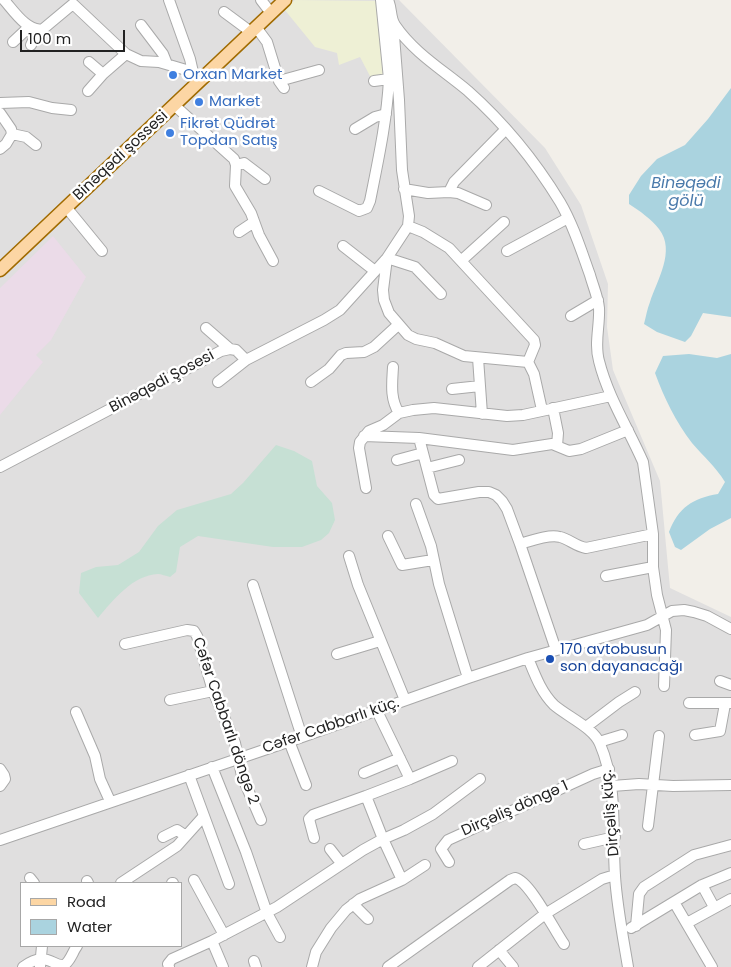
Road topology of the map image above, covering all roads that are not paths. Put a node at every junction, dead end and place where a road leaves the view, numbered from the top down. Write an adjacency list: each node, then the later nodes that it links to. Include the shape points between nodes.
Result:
1 (4, 0): 11 (street)
2 (169, 0): 20 (street)
3 (261, 0): 8 (street)
4 (285, 0): 8 (main road, Binəqədi şossesi)
5 (388, 1): 9 (street); 21 (street)
6 (71, 2): 11 (street, via 43,29); 15 (street)
7 (224, 12): 12 (street)
8 (271, 13): 12 (main road, Binəqədi şossesi)
9 (393, 23): 30 (street, via 421,54 467,90); 36 (street)
10 (141, 25): 17 (street)
11 (34, 28): 13 (street); 14 (street)
12 (254, 29): 18 (street, via 267,42 281,85); 20 (main road, Binəqədi şossesi)
13 (14, 42)
14 (31, 46)
15 (126, 54): 17 (street, via 141,61); 19 (street)
16 (88, 62): 19 (street)
17 (167, 64): 20 (street)
18 (319, 70)
19 (103, 74): 23 (street)
20 (197, 76): 25 (main road, Binəqədi şossesi)
21 (389, 79): 22 (street); 28 (street)
22 (374, 81)
23 (88, 91)
24 (0, 103): 26 (street, via 28,102)
25 (174, 105): 34 (street, via 229,154); 40 (main road, Binəqədi şossesi)
26 (71, 110)
27 (0, 113): 31 (street)
28 (386, 114): 29 (street); 37 (street, via 367,208 354,210)
29 (355, 129)
30 (506, 129): 38 (street, via 454,182); 41 (street, via 541,173)
31 (12, 134): 32 (street, via 26,137); 33 (street)
32 (36, 145)
33 (0, 149)
34 (236, 165): 35 (street, via 244,163); 42 (street, via 235,186)
35 (265, 179)
36 (404, 189): 38 (street); 44 (street)
37 (319, 191)
38 (449, 192): 39 (street)
39 (486, 205)
40 (66, 207): 47 (street); 52 (main road, Binəqədi şossesi)
41 (568, 218): 48 (street); 55 (street)
42 (254, 222): 45 (street); 50 (street)
43 (504, 222): 51 (street)
44 (408, 226): 49 (street); 51 (street, via 438,241)
45 (239, 232)
46 (343, 246): 53 (street)
47 (102, 251)
48 (507, 251)
49 (387, 258): 53 (street); 54 (street, via 415,267); 57 (street, via 384,300)
50 (273, 260)
51 (462, 260): 62 (street, via 534,340)
52 (0, 270)
53 (375, 271): 61 (street, via 332,316)
54 (442, 294)
55 (598, 300): 56 (street); 68 (street, via 597,352)
56 (571, 316)
57 (398, 325): 60 (street, via 416,339); 65 (street, via 374,347 364,352 340,355)
58 (206, 328): 59 (street)
59 (230, 349): 61 (street, Binəqədi Şosesi, via 236,350); 80 (street, Binəqədi Şosesi, via 214,354)
60 (478, 358): 62 (street); 66 (street)
61 (246, 360): 64 (street)
62 (528, 362): 70 (street)
63 (393, 367): 71 (street, via 393,400)
64 (218, 382)
65 (311, 382)
66 (480, 386): 67 (street); 72 (street)
67 (452, 388)
68 (611, 396): 69 (street); 73 (street)
69 (553, 408): 70 (street); 76 (street)
70 (542, 410): 72 (street, via 523,415)
71 (399, 413): 72 (street, via 434,408); 74 (street)
72 (482, 414)
73 (628, 430): 76 (street, via 581,449 569,451); 84 (street, via 643,462)
74 (364, 436): 75 (street); 82 (street, via 359,448)
75 (419, 438): 76 (street, via 513,450 548,444); 77 (street)
76 (557, 446)
77 (423, 453): 78 (street); 81 (street)
78 (397, 460)
79 (459, 460): 81 (street)
80 (0, 467)
81 (427, 468): 86 (street, via 438,499 479,492 496,495 507,509)
82 (366, 488)
83 (416, 504): 88 (street)
84 (653, 534): 86 (street, via 586,548 577,547 558,536); 89 (street)
85 (388, 536): 88 (street, via 402,565)
86 (520, 544): 96 (street)
87 (349, 556): 94 (street)
88 (433, 560): 99 (street)
89 (653, 567): 90 (street); 92 (street)
90 (606, 576)
91 (252, 586): 115 (street)
92 (663, 615): 93 (street, Cəfər Cabbarlı küç., via 672,611 694,612); 96 (street, Cəfər Cabbarlı küç., via 647,625); 102 (street, via 667,637)
93 (731, 629)
94 (380, 641): 97 (street); 106 (street)
95 (125, 644): 103 (street, Cəfər Cabbarlı döngə 2, via 194,631)
96 (556, 650): 98 (street, Cəfər Cabbarlı küç.)
97 (336, 654)
98 (528, 658): 99 (street, Cəfər Cabbarlı küç.); 111 (street, Dirçəliş küç., via 545,695)
99 (468, 678): 106 (street, Cəfər Cabbarlı küç.)
100 (720, 681): 101 (street)
101 (731, 685)
102 (664, 686)
103 (213, 691): 105 (street); 119 (street, Cəfər Cabbarlı döngə 2, via 235,742)
104 (635, 692): 111 (street)
105 (170, 700)
106 (405, 700): 109 (street, Cəfər Cabbarlı küç.)
107 (689, 703): 108 (street)
108 (728, 703): 113 (street, via 720,732)
109 (377, 711): 115 (street, Cəfər Cabbarlı küç.); 118 (street)
110 (76, 712): 134 (street)
111 (586, 727): 117 (street, Dirçəliş küç.)
112 (622, 735): 117 (street)
113 (695, 735)
114 (659, 736): 129 (street)
115 (302, 737): 116 (street, Cəfər Cabbarlı küç.)
116 (289, 741): 119 (street, Cəfər Cabbarlı küç.); 128 (street)
117 (600, 742): 123 (street, Dirçəliş küç.)
118 (400, 758): 124 (street); 126 (street)
119 (238, 759): 121 (street, Cəfər Cabbarlı küç.); 136 (street, Cəfər Cabbarlı döngə 2)
120 (452, 761): 126 (street)
121 (212, 767): 125 (street, Cəfər Cabbarlı küç.); 161 (street)
122 (0, 769): 131 (street, via 5,779)
123 (609, 769): 132 (street, Dirçəliş küç.); 147 (street, Dirçəliş döngə 1, via 448,840 441,848)
124 (364, 773)
125 (188, 775): 134 (street, Cəfər Cabbarlı küç.); 135 (street)
126 (410, 779): 133 (street)
127 (480, 779): 142 (street, via 433,814)
128 (306, 784)
129 (653, 785): 130 (street); 132 (street); 137 (street)
130 (731, 785)
131 (0, 786)
132 (612, 786): 141 (street, Dirçəliş küç.)
133 (366, 796): 140 (street, via 313,815 309,819); 142 (street)
134 (110, 802): 143 (street, Cəfər Cabbarlı küç.)
135 (203, 818): 139 (street); 155 (street)
136 (261, 820)
137 (648, 826)
138 (163, 836): 139 (street, via 177,830)
139 (186, 836): 154 (street, via 170,852)
140 (314, 838)
141 (614, 838): 144 (street); 151 (street, Dirçəliş küç.)
142 (383, 839): 148 (street); 153 (street)
143 (0, 840)
144 (584, 844)
145 (731, 844): 165 (street, via 694,855 644,886)
146 (330, 848): 148 (street)
147 (450, 862)
148 (341, 863): 161 (street)
149 (425, 865): 153 (street)
150 (731, 873): 156 (street)
151 (615, 875): 162 (street, via 602,879); 166 (street, Dirçəliş küç.)
152 (194, 880): 167 (street)
153 (402, 880): 159 (street)
154 (127, 882)
155 (229, 884)
156 (702, 885): 158 (street); 160 (street)
157 (731, 899): 160 (street)
158 (674, 902): 164 (street); 165 (street)
159 (353, 904): 163 (street); 179 (street, via 331,928 316,952)
160 (714, 907): 164 (street)
161 (266, 913): 167 (street); 168 (street)
162 (545, 914): 170 (street); 173 (street); 180 (street, via 521,881 515,878)
163 (368, 920)
164 (687, 923): 184 (street)
165 (636, 926): 166 (street)
166 (622, 931): 183 (street, Dirçəliş küç.)
167 (224, 935): 169 (street)
168 (280, 937)
169 (212, 941): 177 (street, via 172,959); 178 (street)
170 (564, 944)
171 (42, 947): 174 (street)
172 (76, 947): 175 (street)
173 (499, 950): 181 (street); 182 (street)
174 (40, 963): 175 (street); 176 (street, via 36,959)
175 (62, 966)
176 (24, 967)
177 (169, 967)
178 (223, 967)
179 (312, 967)
180 (388, 967)
181 (478, 967)
182 (513, 967)
183 (628, 967)
184 (712, 967)

